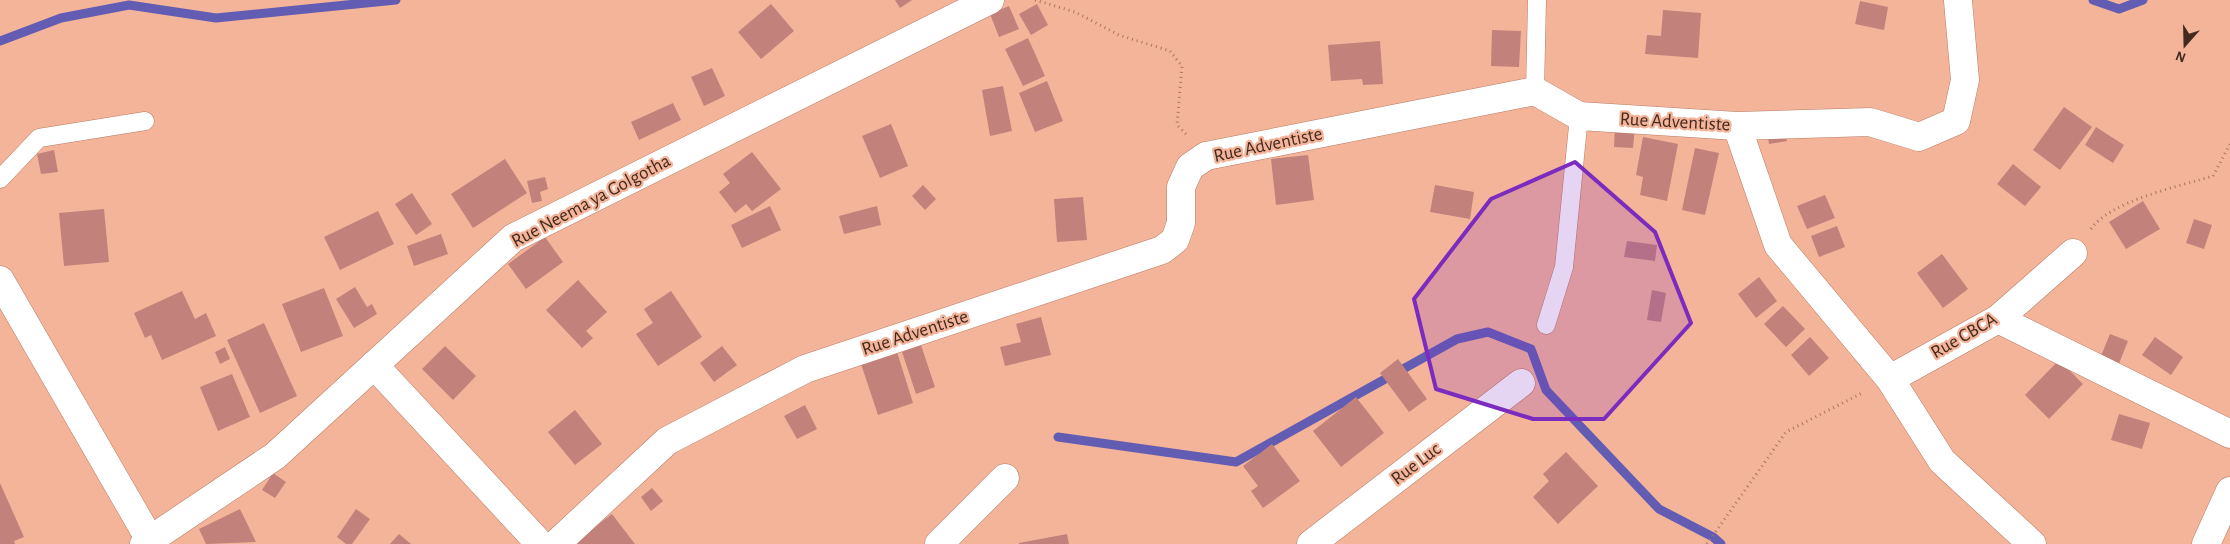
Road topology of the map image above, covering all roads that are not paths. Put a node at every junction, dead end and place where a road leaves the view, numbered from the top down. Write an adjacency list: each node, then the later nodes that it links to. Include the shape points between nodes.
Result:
1 (990, 0): 13 (street, Rue Neema ya Golgotha, via 513,238)
2 (1537, 0): 4 (lane)
3 (1957, 1): 7 (street, Rue Adventiste, via 1965,80 1956,121 1919,137 1870,122)
4 (1535, 91): 5 (street, Rue Adventiste); 22 (street, Rue Adventiste, via 1206,156 1190,167 1181,187 1181,223 1175,240 1162,250 805,369 667,441)
5 (1579, 116): 7 (street, Rue Adventiste); 12 (lane, via 1564,267)
6 (145, 121): 8 (lane, via 39,138)
7 (1737, 126): 14 (street, via 1778,245)
8 (0, 179)
9 (2073, 253): 11 (street, Rue CBCA)
10 (0, 280): 19 (street)
11 (1998, 319): 14 (street, Rue CBCA); 16 (street)
12 (1546, 325)
13 (374, 365): 19 (street, Rue Neema ya Golgotha, via 275,456); 21 (street)
14 (1890, 379): 20 (street, via 1942,461)
15 (1522, 383): 24 (street, Rue Luc)
16 (2230, 434)
17 (1005, 478): 23 (street)
18 (2230, 492): 25 (street)
19 (147, 542)
20 (2030, 543)
21 (540, 544)
22 (556, 544)
23 (939, 544)
24 (1311, 544)
25 (2206, 544)

